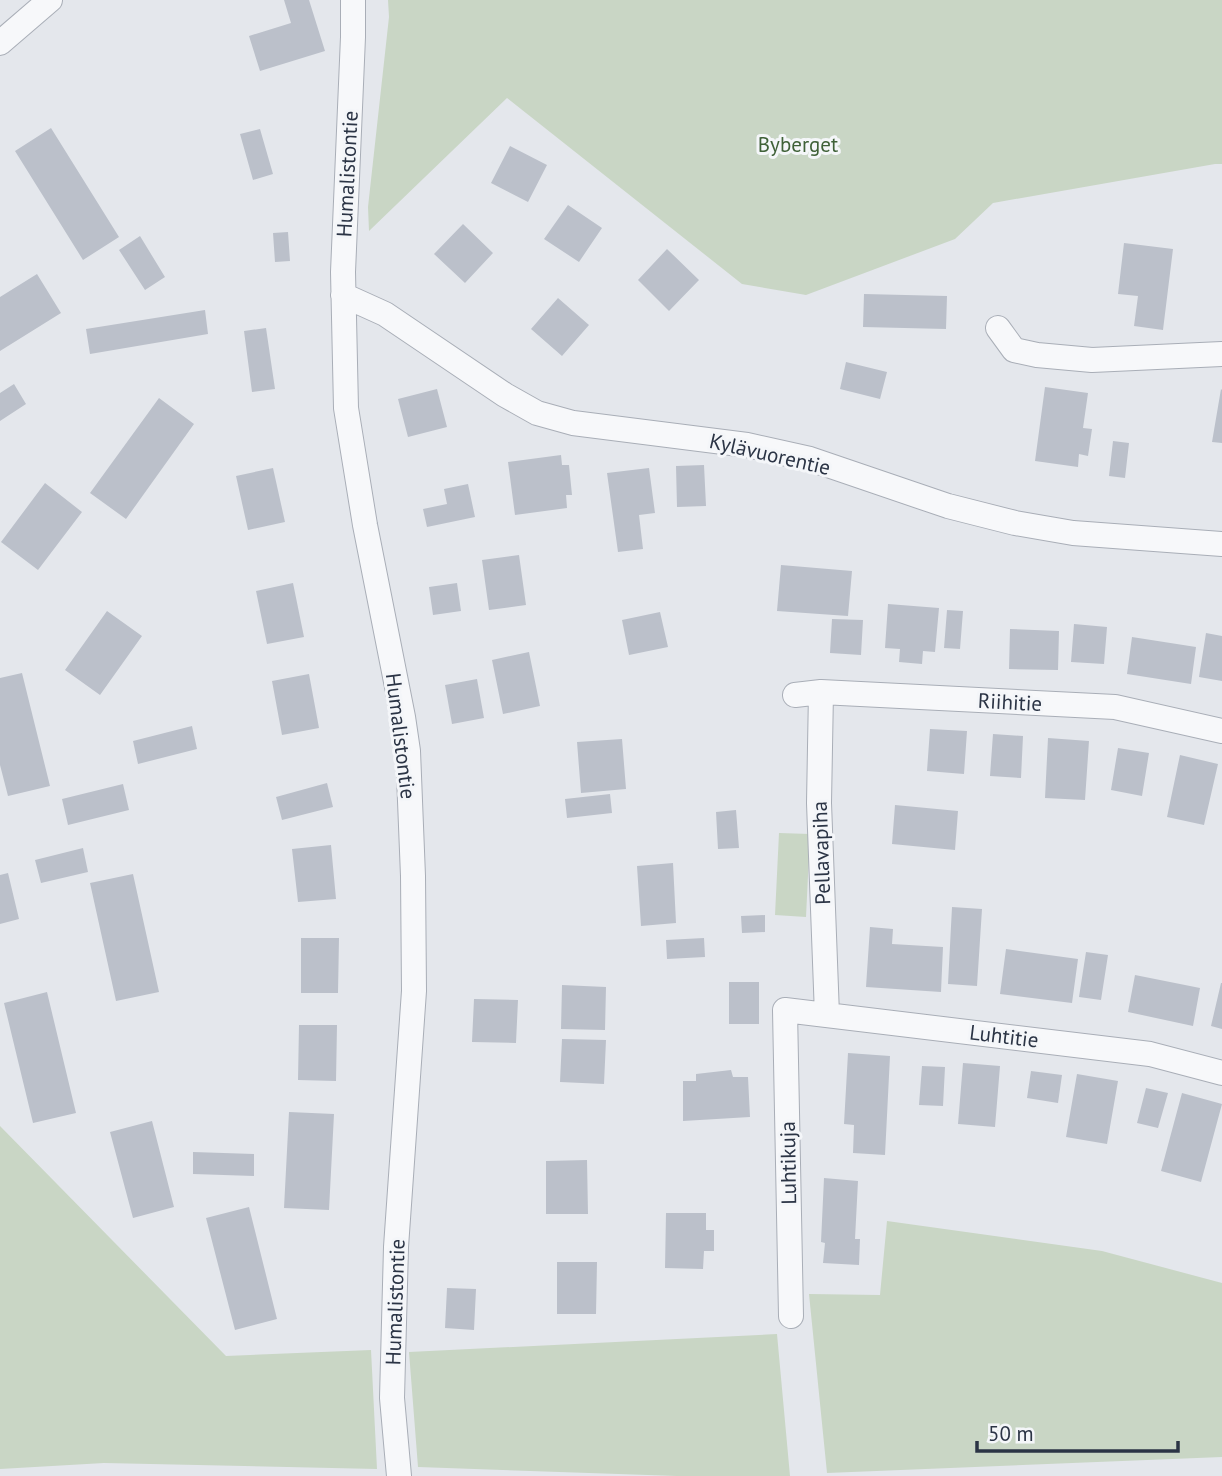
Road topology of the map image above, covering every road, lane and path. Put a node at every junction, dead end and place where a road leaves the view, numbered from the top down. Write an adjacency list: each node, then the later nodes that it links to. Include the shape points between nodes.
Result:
1 (50, 0): 3 (street)
2 (353, 0): 4 (street, Humalistontie)
3 (0, 43)
4 (343, 295): 7 (street, Kylävuorentie, via 385,314 537,413 573,423 747,445 810,459 948,506 1015,523 1073,533); 15 (street, Humalistontie, via 346,408 408,751 414,991 396,1247 392,1398)
5 (998, 328): 6 (street, via 1014,350 1037,355 1092,360)
6 (1222, 354)
7 (1222, 544)
8 (821, 692): 9 (street, Riihitie); 10 (street, Riihitie, via 1115,707); 12 (street, Pellavapiha, via 819,803)
9 (795, 695)
10 (1222, 731)
11 (785, 1010): 12 (street, Luhtitie); 14 (street, Luhtikuja)
12 (827, 1015): 13 (street, Luhtitie, via 1150,1054)
13 (1222, 1073)
14 (791, 1316)
15 (398, 1476)

